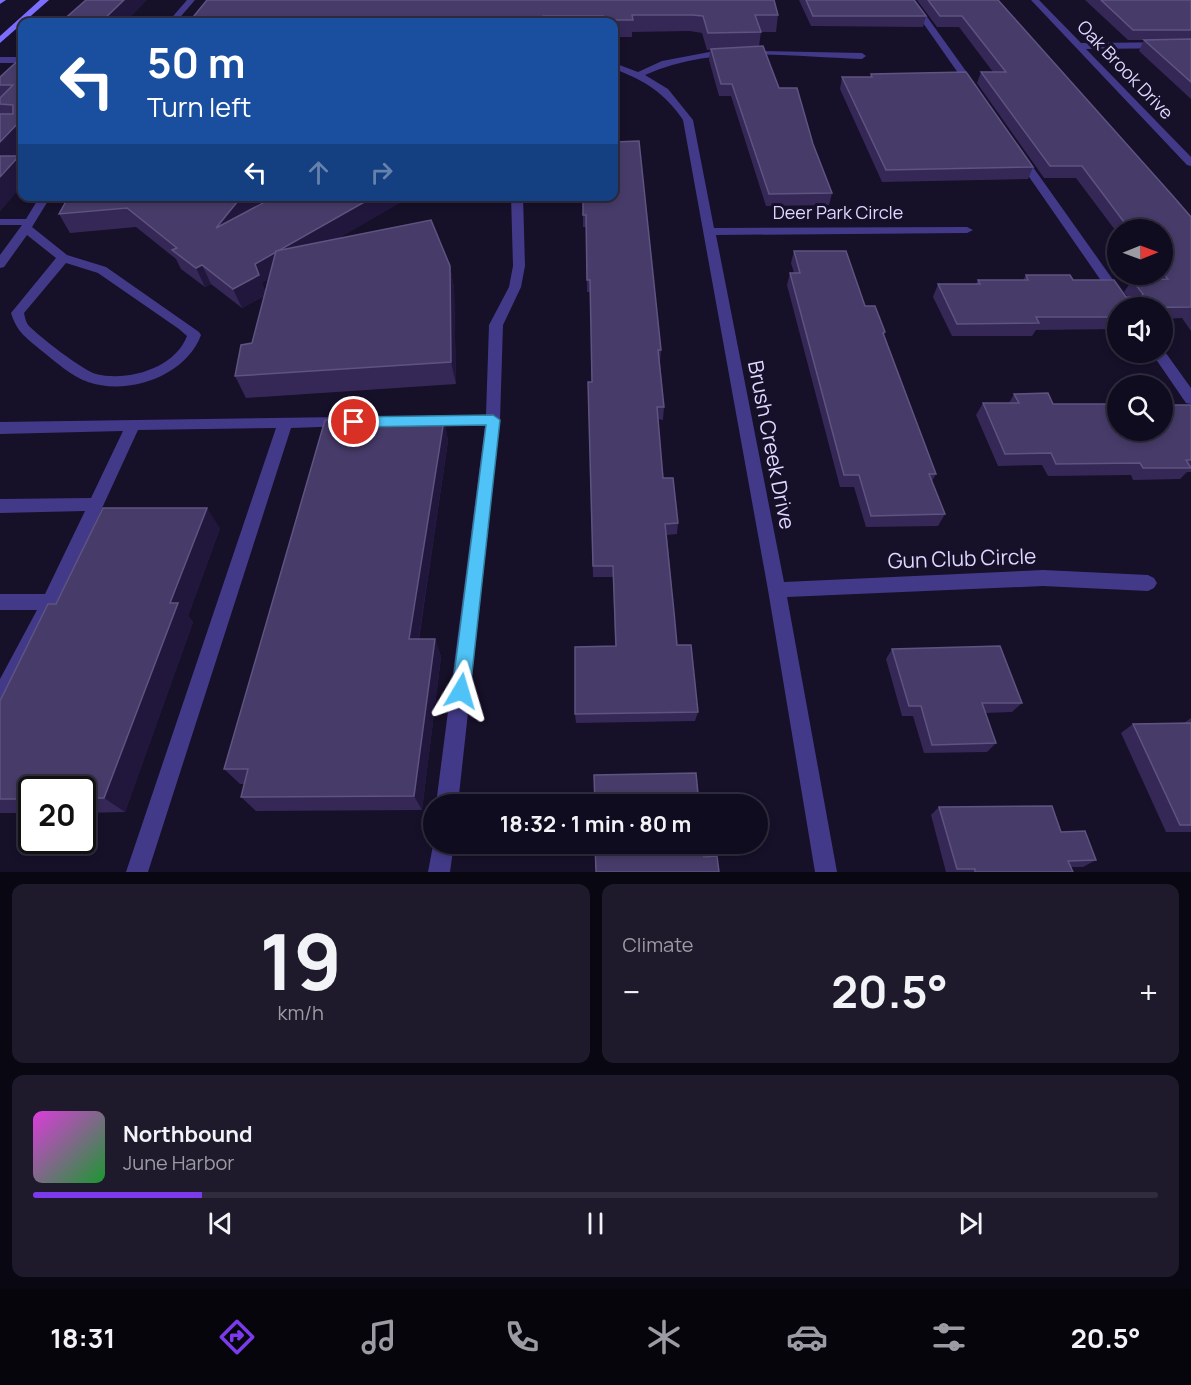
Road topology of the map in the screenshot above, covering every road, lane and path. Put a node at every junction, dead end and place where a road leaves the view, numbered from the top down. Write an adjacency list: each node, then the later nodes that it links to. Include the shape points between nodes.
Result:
1 (45, 0): 5 (main road)
2 (191, 0): 6 (street)
3 (911, 0): 16 (street)
4 (1035, 0): 10 (street, Oak Brook Drive)
5 (25, 18)
6 (175, 18)
7 (18, 24): 8 (main road)
8 (0, 40)
9 (1191, 45): 10 (street)
10 (1078, 46): 18 (street, Oak Brook Drive)
11 (862, 56): 15 (street, via 820,57 738,50 671,61)
12 (0, 60): 13 (street)
13 (18, 60)
14 (618, 68): 15 (street, Brush Creek Drive)
15 (638, 75): 24 (street, Brush Creek Drive, via 661,86 676,100 688,120)
16 (978, 96)
17 (1012, 144): 27 (street)
18 (1191, 163)
19 (43, 201): 22 (street)
20 (517, 201): 30 (street, via 519,266 515,287 496,325)
21 (0, 222): 22 (street)
22 (29, 225): 25 (street); 26 (street)
23 (967, 230): 24 (street, Deer Park Circle)
24 (709, 232): 39 (street, Brush Creek Drive)
25 (63, 258): 25 (street, via 102,270 184,326 194,335 187,352 165,368 137,378 90,378 22,327 17,313)
26 (0, 264)
27 (1119, 297)
28 (1166, 363): 29 (street)
29 (1191, 399)
30 (493, 420): 31 (street); 43 (street)
31 (412, 421)
32 (354, 422): 33 (street)
33 (285, 423): 34 (street); 45 (street)
34 (133, 425): 35 (street); 36 (street)
35 (0, 428)
36 (96, 504): 37 (street); 40 (street)
37 (0, 506)
38 (1148, 583): 39 (street, Gun Club Circle, via 1043,578)
39 (777, 590): 47 (street, Brush Creek Drive)
40 (50, 602): 41 (street); 42 (street)
41 (0, 603)
42 (0, 699)
43 (448, 794)
44 (441, 854): 46 (street)
45 (137, 872)
46 (439, 872)
47 (826, 872)

